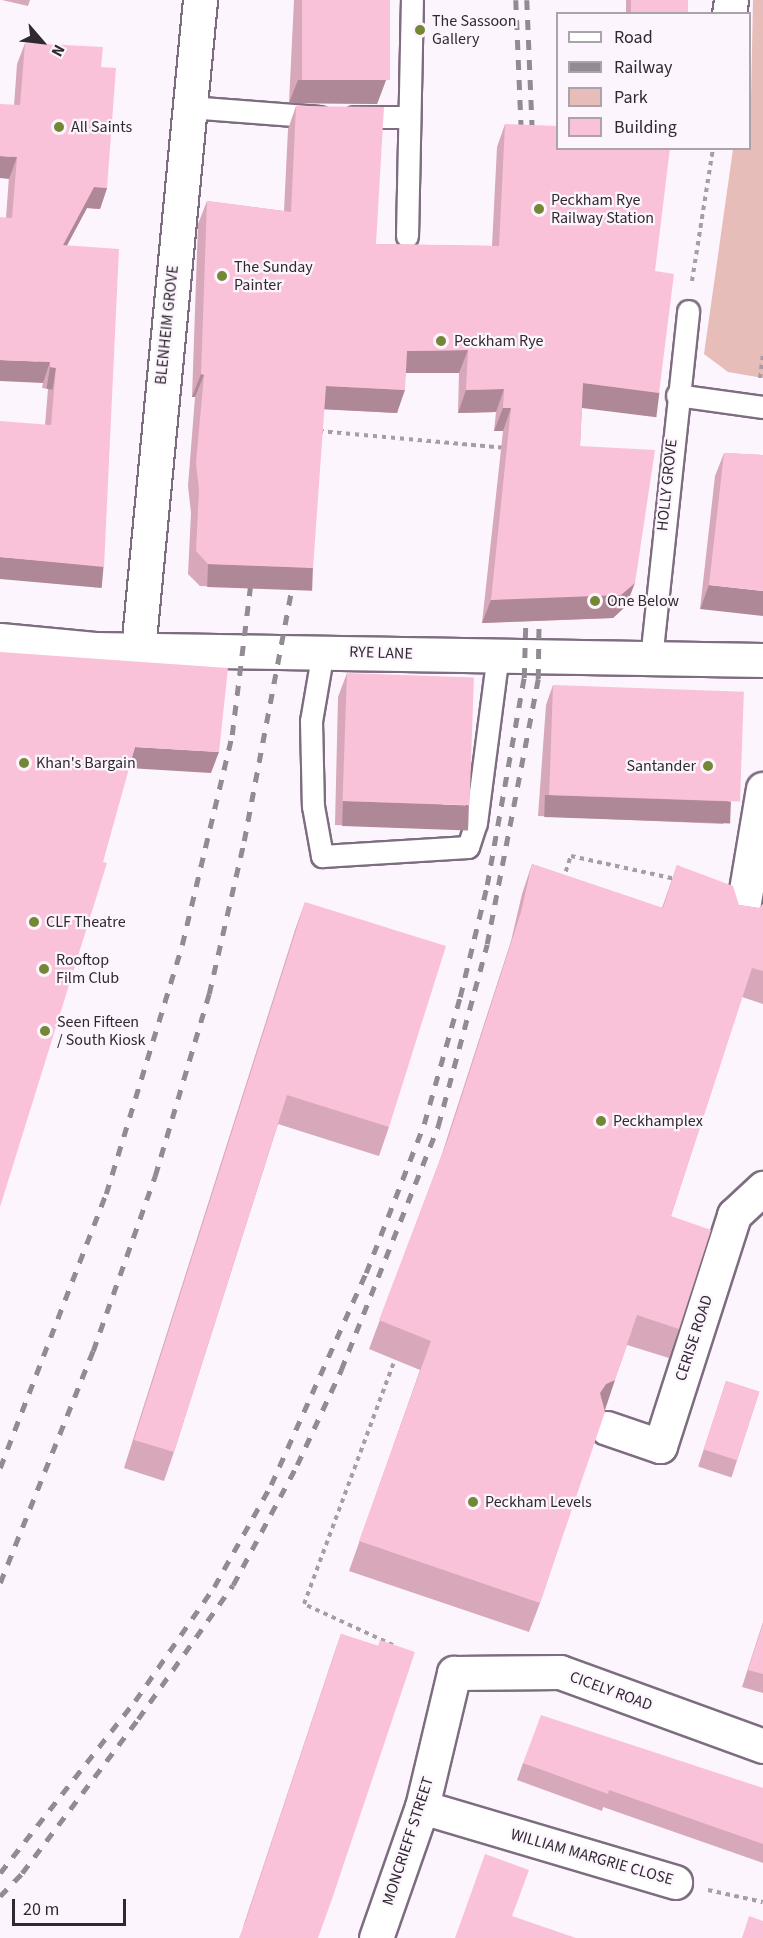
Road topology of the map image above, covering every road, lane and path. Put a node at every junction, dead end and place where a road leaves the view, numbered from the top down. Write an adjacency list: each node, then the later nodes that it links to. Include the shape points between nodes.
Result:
1 (200, 0): 3 (street, BLENHEIM GROVE)
2 (412, 0): 4 (lane)
3 (189, 107): 4 (lane, via 289,116); 13 (street, BLENHEIM GROVE)
4 (407, 117): 6 (lane)
5 (713, 150): 7 (path)
6 (408, 236)
7 (688, 311): 8 (lane, HOLLY GROVE)
8 (677, 395): 9 (lane); 16 (lane, HOLLY GROVE)
9 (763, 406)
10 (308, 430): 11 (path)
11 (517, 449)
12 (0, 640): 13 (street, RYE LANE)
13 (138, 650): 14 (street, RYE LANE)
14 (323, 651): 15 (street, RYE LANE); 15 (lane, via 311,721 313,806 322,856 468,847 476,823)
15 (498, 654): 16 (street, RYE LANE)
16 (651, 659): 17 (street, RYE LANE)
17 (763, 660)
18 (763, 789): 21 (street)
19 (684, 881): 20 (path, via 571,856)
20 (559, 890)
21 (741, 920)
22 (763, 1188): 24 (street, CERISE ROAD, via 734,1215 660,1446)
23 (400, 1346): 25 (path, via 304,1604)
24 (607, 1428)
25 (400, 1648)
26 (454, 1673): 27 (street, CICELY ROAD, via 560,1672); 28 (street, MONCRIEFF STREET)
27 (763, 1746)
28 (422, 1807): 29 (street, WILLIAM MARGRIE CLOSE); 31 (street, MONCRIEFF STREET)
29 (675, 1882): 30 (path, WILLIAM MARGRIE CLOSE)
30 (763, 1902)
31 (376, 1938)

